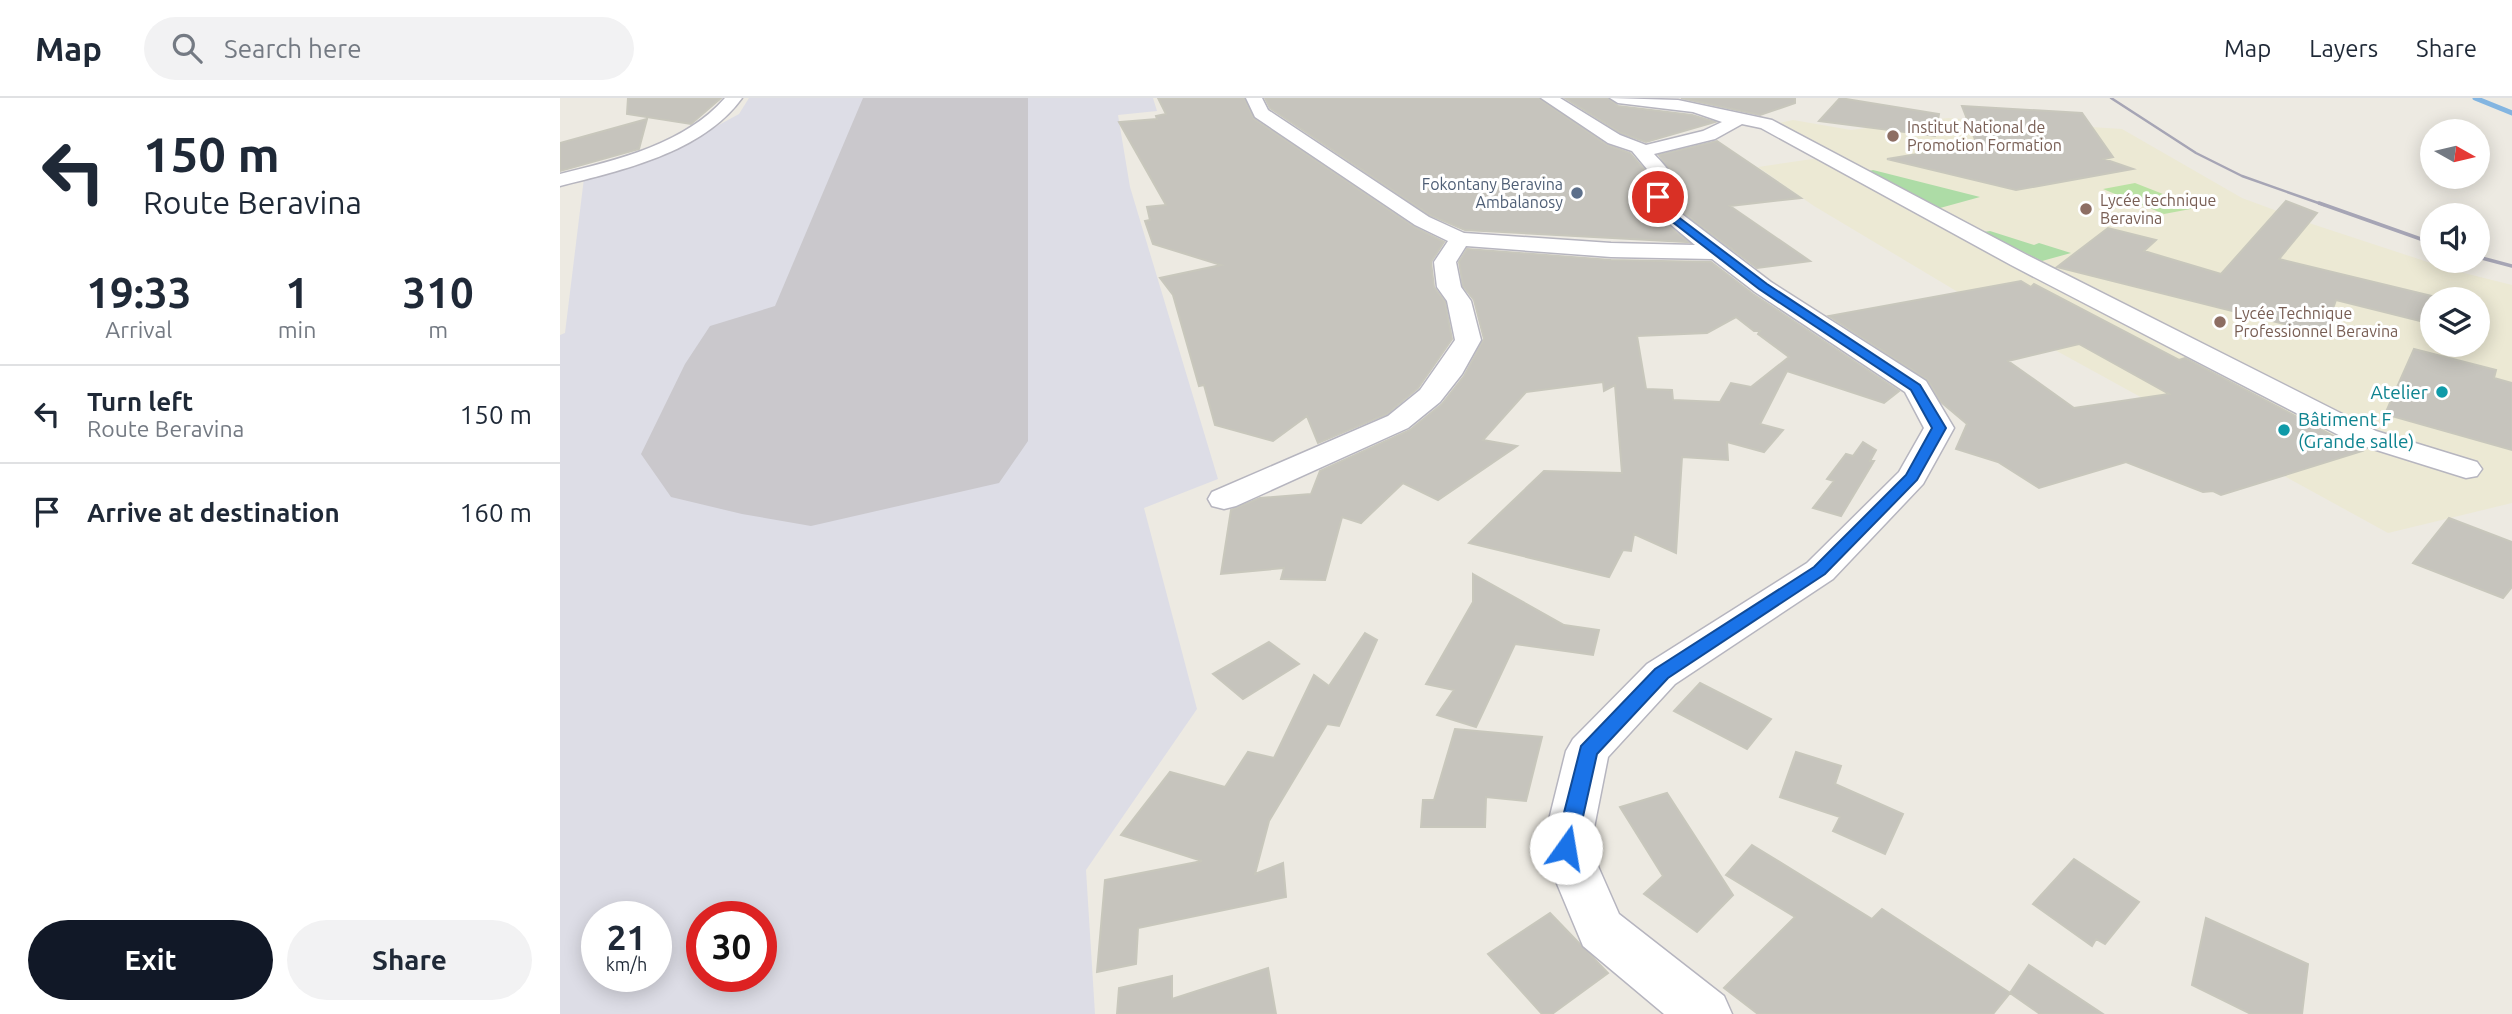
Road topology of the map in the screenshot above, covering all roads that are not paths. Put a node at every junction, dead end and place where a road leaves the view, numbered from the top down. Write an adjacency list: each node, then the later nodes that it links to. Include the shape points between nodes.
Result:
1 (734, 98): 7 (street, via 724,114 660,149)
2 (1254, 98): 8 (street, via 1261,113 1422,221)
3 (1549, 98): 6 (street)
4 (1618, 98): 5 (street)
5 (1723, 115): 6 (street, via 1734,122 1709,135); 10 (street, via 1766,124 2365,437)
6 (1640, 152): 9 (street, via 1661,174 1661,208)
7 (560, 180)
8 (1460, 239): 9 (street); 11 (street, via 1445,262 1468,340 1430,396 1398,422)
9 (1720, 252): 12 (street, via 1763,286 1916,387 1939,428 1912,477 1820,571 1661,674 1588,751 1566,848 1601,930)
10 (2466, 468)
11 (1224, 499)
12 (1706, 1014)

